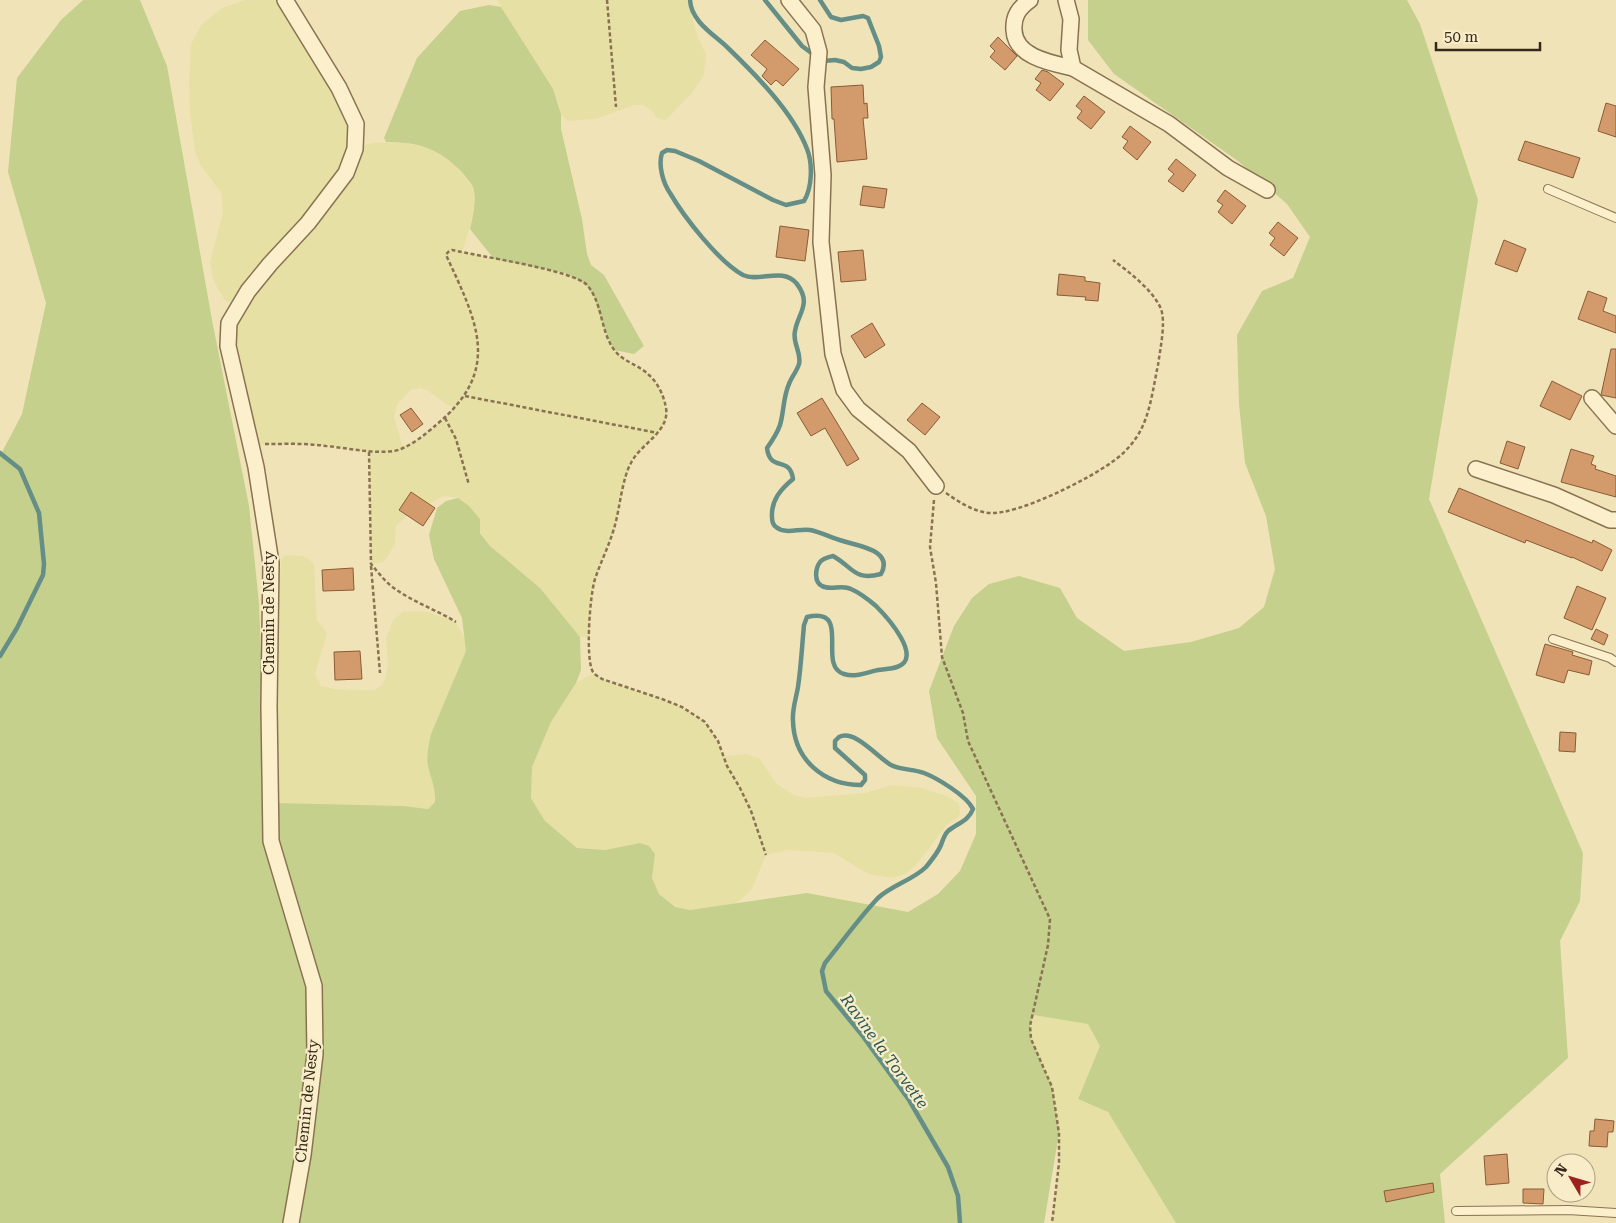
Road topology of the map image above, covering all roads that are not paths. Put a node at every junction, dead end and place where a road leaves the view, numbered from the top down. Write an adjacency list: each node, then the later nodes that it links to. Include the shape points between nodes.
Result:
1 (285, 0): 18 (street, Chemin de Nesty, via 339,88 356,124 355,149 346,173 308,223 248,291 229,323 228,346 256,467 272,563 271,841 314,986 314,1054 303,1155)
2 (789, 0): 12 (street, via 813,30 819,52 816,87 823,175 822,242 833,354 844,390 858,409 909,451)
3 (1030, 0): 5 (street, via 1020,8 1014,21 1014,37 1026,52 1048,63)
4 (1066, 0): 5 (street, via 1071,19 1069,50)
5 (1072, 68): 7 (street, via 1169,124 1228,168)
6 (1548, 189): 8 (lane)
7 (1267, 190)
8 (1616, 218)
9 (1592, 398): 10 (street)
10 (1616, 426)
11 (1476, 469): 13 (street)
12 (936, 486)
13 (1616, 520)
14 (1553, 639): 15 (lane)
15 (1616, 662)
16 (1456, 1211): 17 (lane, via 1568,1210)
17 (1616, 1214)
18 (291, 1223)

